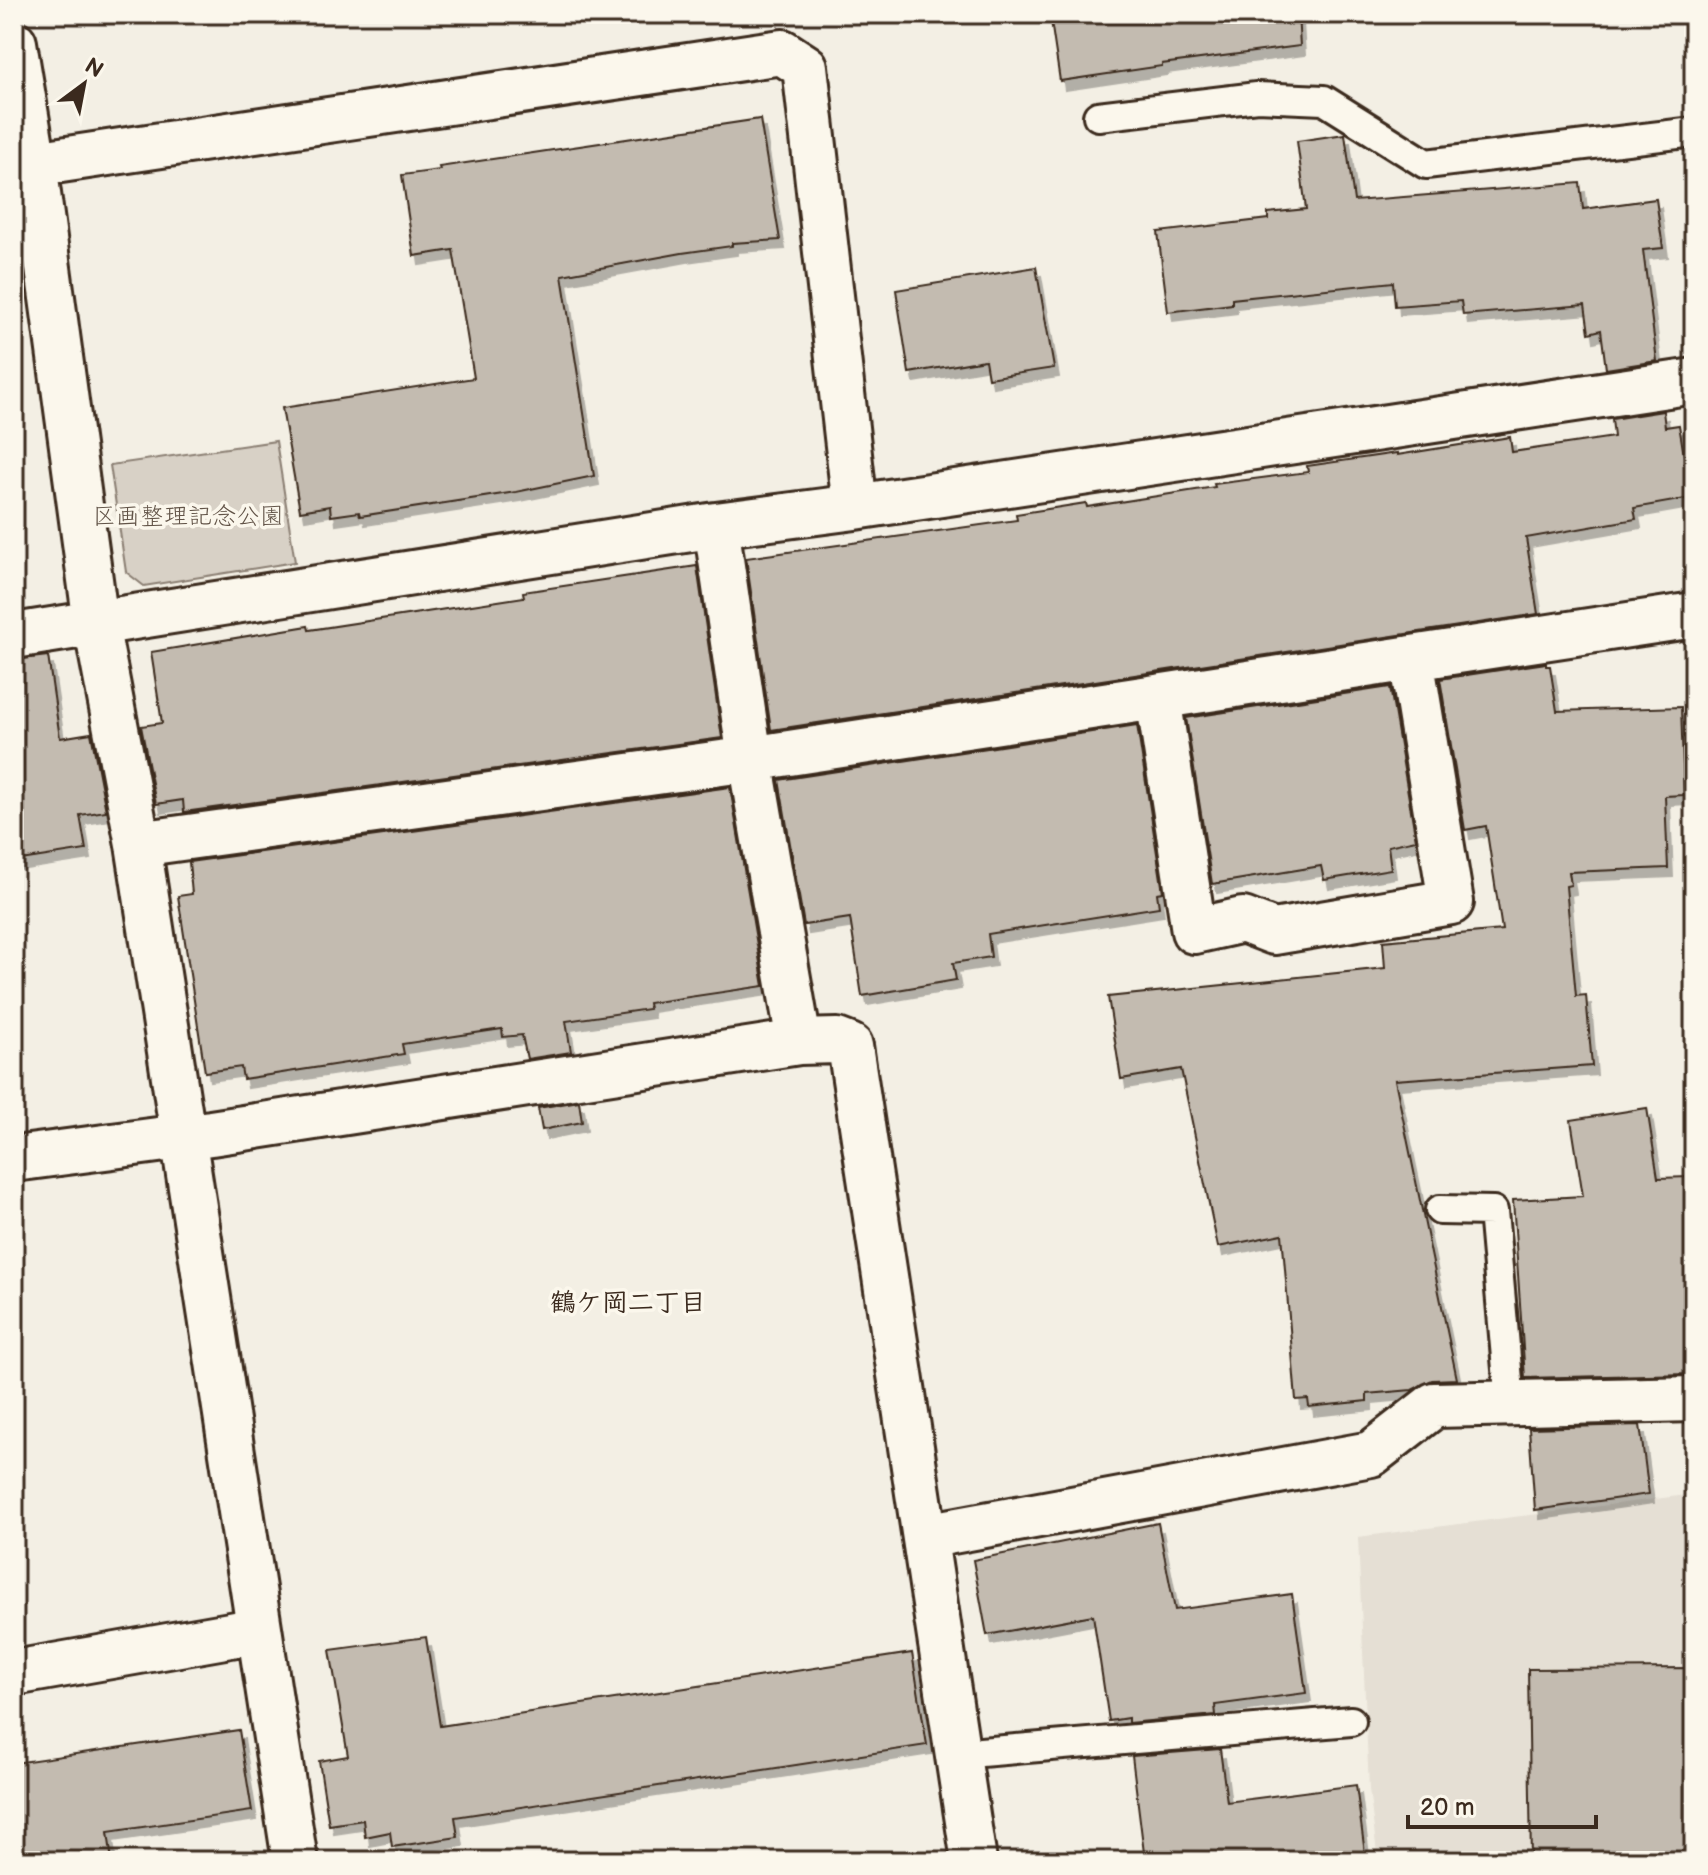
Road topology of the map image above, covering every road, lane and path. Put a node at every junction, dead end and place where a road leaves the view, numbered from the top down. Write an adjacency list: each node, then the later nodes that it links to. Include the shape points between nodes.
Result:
1 (14, 43): 4 (street)
2 (1098, 116): 3 (lane, via 1257,97 1324,100 1426,164)
3 (1694, 132)
4 (24, 166): 6 (street, via 782,52 805,67); 9 (street)
5 (1694, 381): 6 (street)
6 (855, 507): 7 (street)
7 (716, 525): 9 (street); 13 (street)
8 (1694, 615): 11 (street)
9 (96, 624): 10 (street); 14 (street)
10 (14, 636)
11 (1411, 658): 12 (street); 12 (street, via 1451,902 1274,932 1243,920 1194,931)
12 (1158, 697): 13 (street)
13 (750, 759): 14 (street); 15 (street)
14 (138, 844): 16 (street)
15 (799, 1042): 16 (street); 21 (street, via 850,1046)
16 (182, 1137): 17 (street); 22 (street)
17 (14, 1159)
18 (1440, 1210): 20 (lane, via 1493,1211)
19 (1694, 1399): 20 (street)
20 (1510, 1403): 21 (street, via 1434,1405 1371,1454)
21 (925, 1536): 25 (street)
22 (259, 1630): 23 (street); 26 (street)
23 (14, 1673)
24 (1351, 1721): 25 (lane)
25 (957, 1754): 27 (street)
26 (295, 1861)
27 (974, 1861)

